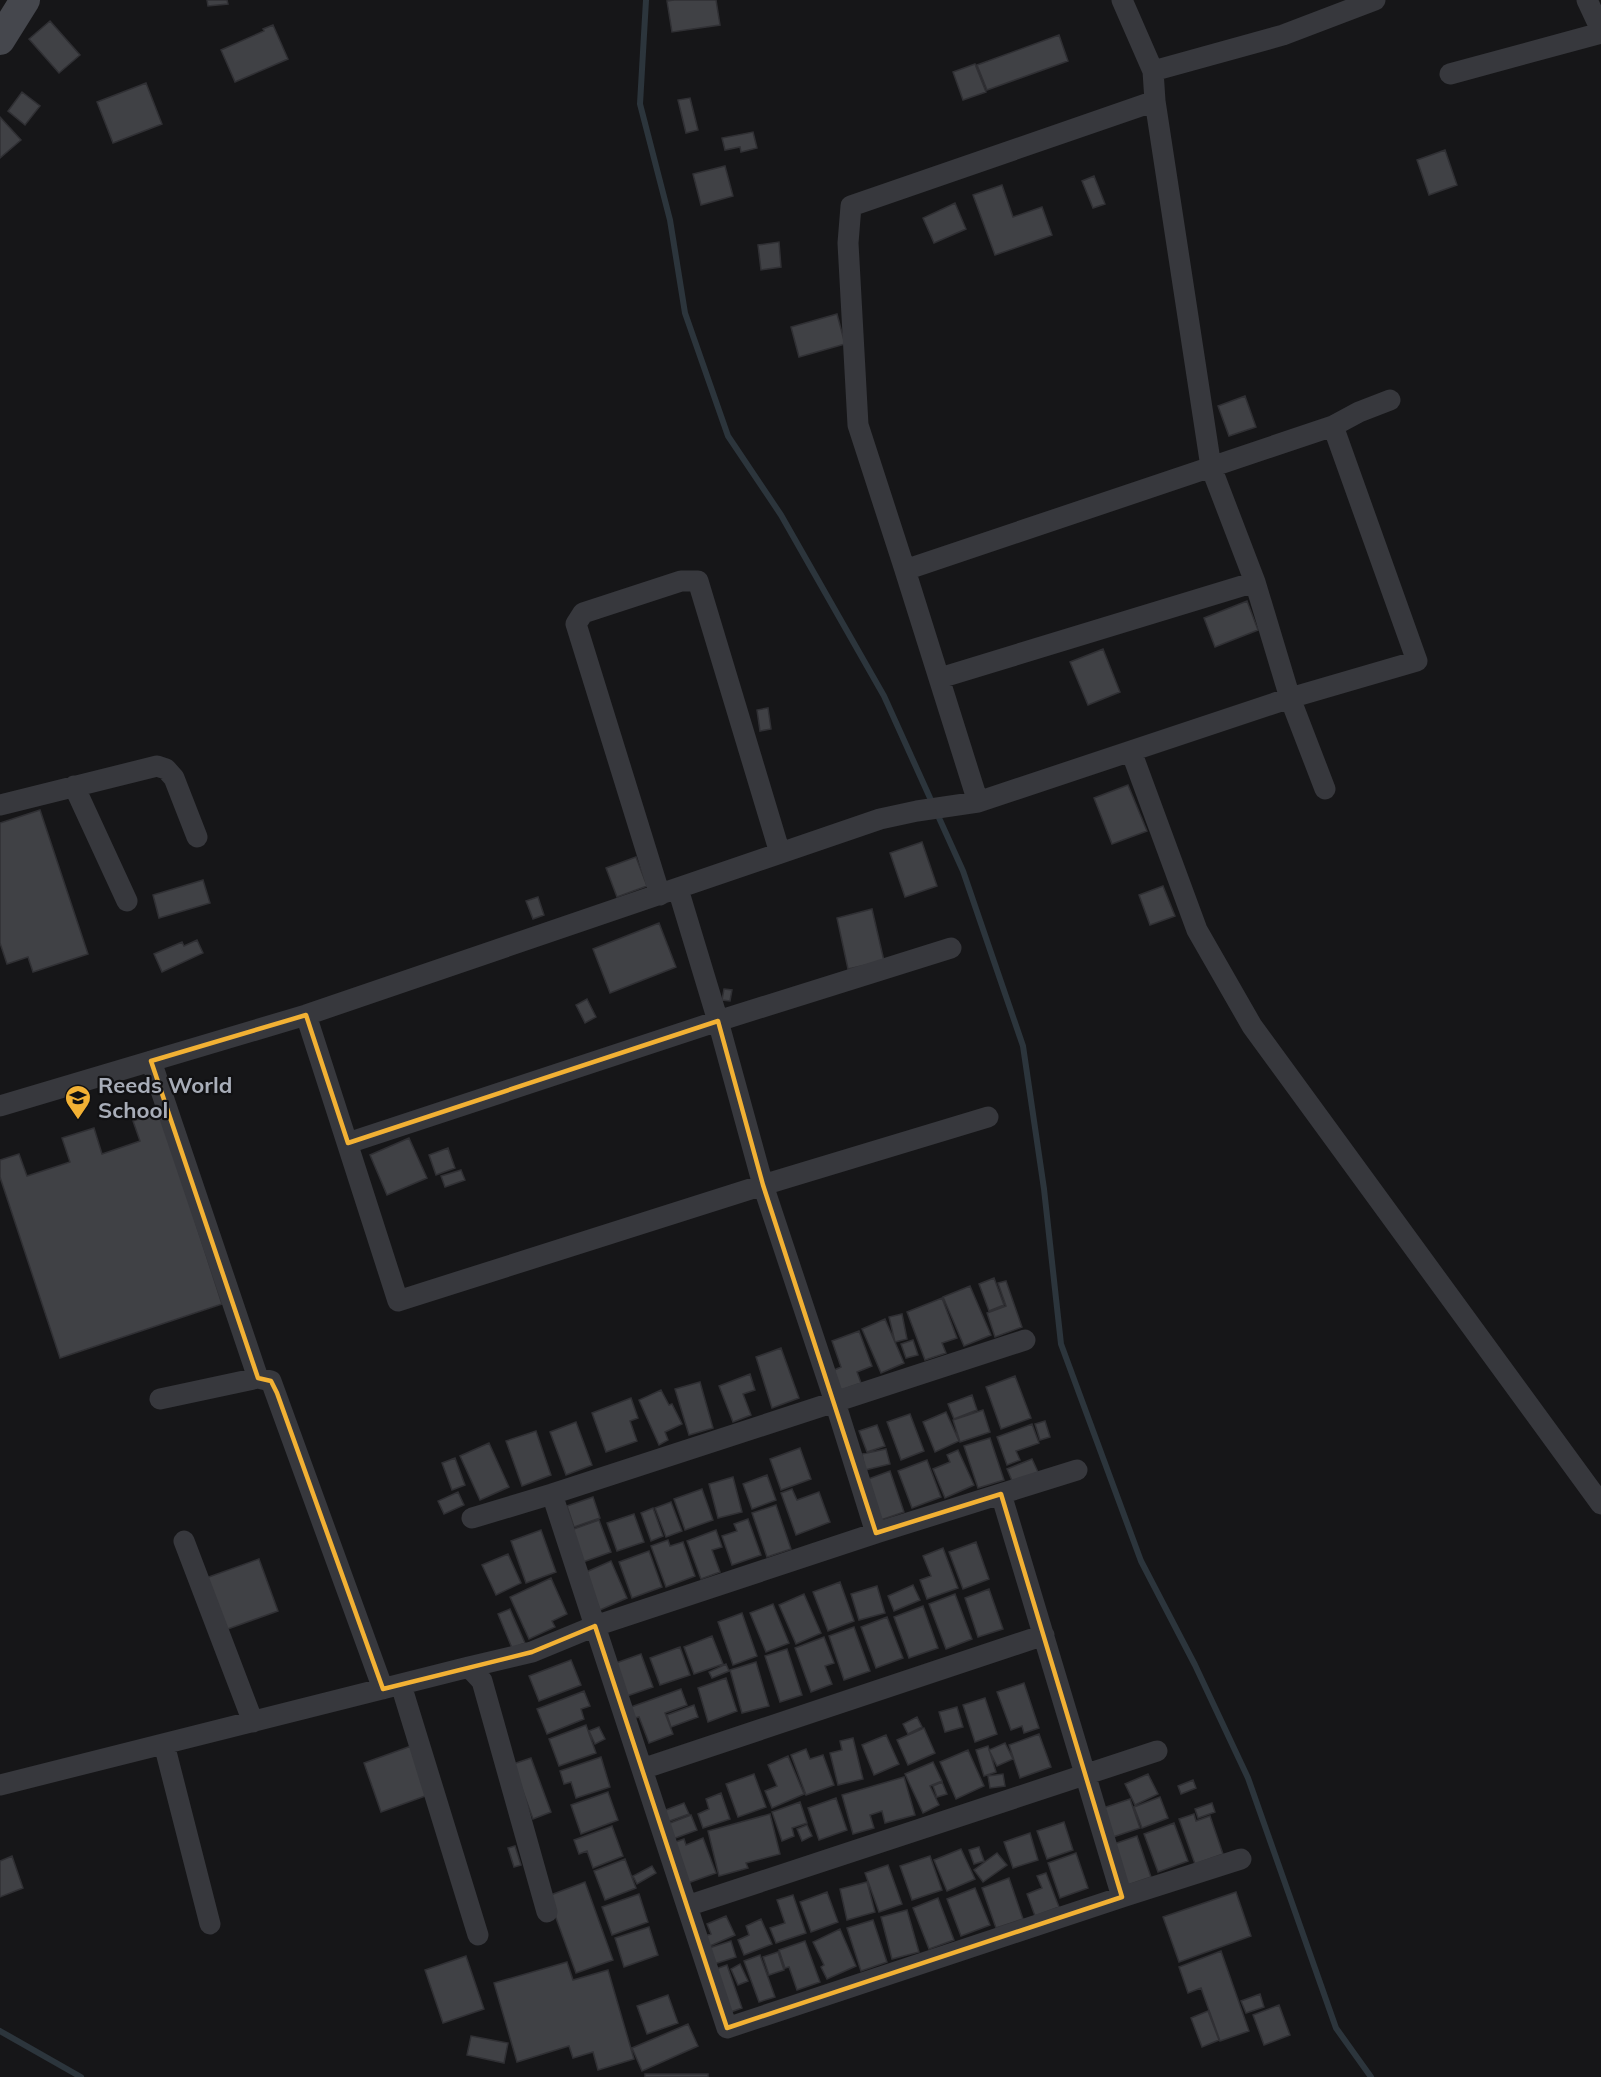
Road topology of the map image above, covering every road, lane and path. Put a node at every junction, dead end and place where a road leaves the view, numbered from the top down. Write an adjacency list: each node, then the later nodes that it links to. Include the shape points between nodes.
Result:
1 (25, 0): 6 (street)
2 (1122, 0): 7 (street)
3 (1375, 0): 7 (street, via 1283,35)
4 (1587, 0): 5 (street)
5 (1601, 32): 8 (street)
6 (0, 40)
7 (1152, 71): 9 (street)
8 (1450, 74)
9 (1155, 101): 12 (street); 13 (street, via 851,206 848,243 858,425)
10 (1390, 400): 11 (street)
11 (1333, 426): 12 (street); 16 (street, via 1417,661)
12 (1211, 466): 13 (street); 14 (street)
13 (905, 570): 15 (street)
14 (1255, 582): 15 (street); 16 (street)
15 (940, 678): 20 (street)
16 (1290, 698): 17 (street); 19 (street)
17 (1131, 751): 20 (street); 41 (street, via 1197,930 1252,1026)
18 (74, 786): 21 (street); 22 (street, via 157,766 166,769 174,778); 25 (street)
19 (1325, 789)
20 (978, 802): 23 (street, via 880,819)
21 (0, 805)
22 (197, 837)
23 (780, 854): 24 (street); 24 (street, via 698,581 681,581 583,613 576,624)
24 (669, 892): 27 (street); 28 (street)
25 (127, 901)
26 (951, 948): 28 (street)
27 (306, 1015): 29 (street); 32 (street)
28 (718, 1021): 32 (street); 33 (street)
29 (150, 1061): 30 (street); 35 (street)
30 (0, 1106)
31 (988, 1117): 33 (street)
32 (348, 1143): 33 (street, via 398,1301)
33 (763, 1185): 37 (street)
34 (1025, 1340): 37 (street)
35 (258, 1378): 36 (street); 48 (street, via 271,1382 277,1393)
36 (160, 1399)
37 (835, 1402): 39 (street); 43 (street)
38 (1077, 1470): 40 (street)
39 (552, 1494): 42 (street); 45 (street)
40 (1001, 1494): 43 (street); 46 (street)
41 (1601, 1504)
42 (472, 1518)
43 (876, 1533): 45 (street)
44 (184, 1541): 49 (street)
45 (595, 1626): 47 (street, via 532,1652); 52 (street)
46 (1044, 1635): 52 (street); 53 (street)
47 (469, 1667): 48 (street); 58 (street, via 485,1690)
48 (392, 1687): 49 (street); 60 (street)
49 (253, 1722): 50 (street)
50 (164, 1744): 54 (street); 59 (street)
51 (1157, 1751): 53 (street)
52 (642, 1769): 57 (street)
53 (1085, 1774): 56 (street); 57 (street)
54 (0, 1785)
55 (1241, 1859): 56 (street)
56 (1122, 1897): 57 (street, via 727,2028)
57 (687, 1906)
58 (547, 1912)
59 (210, 1924)
60 (478, 1935)

